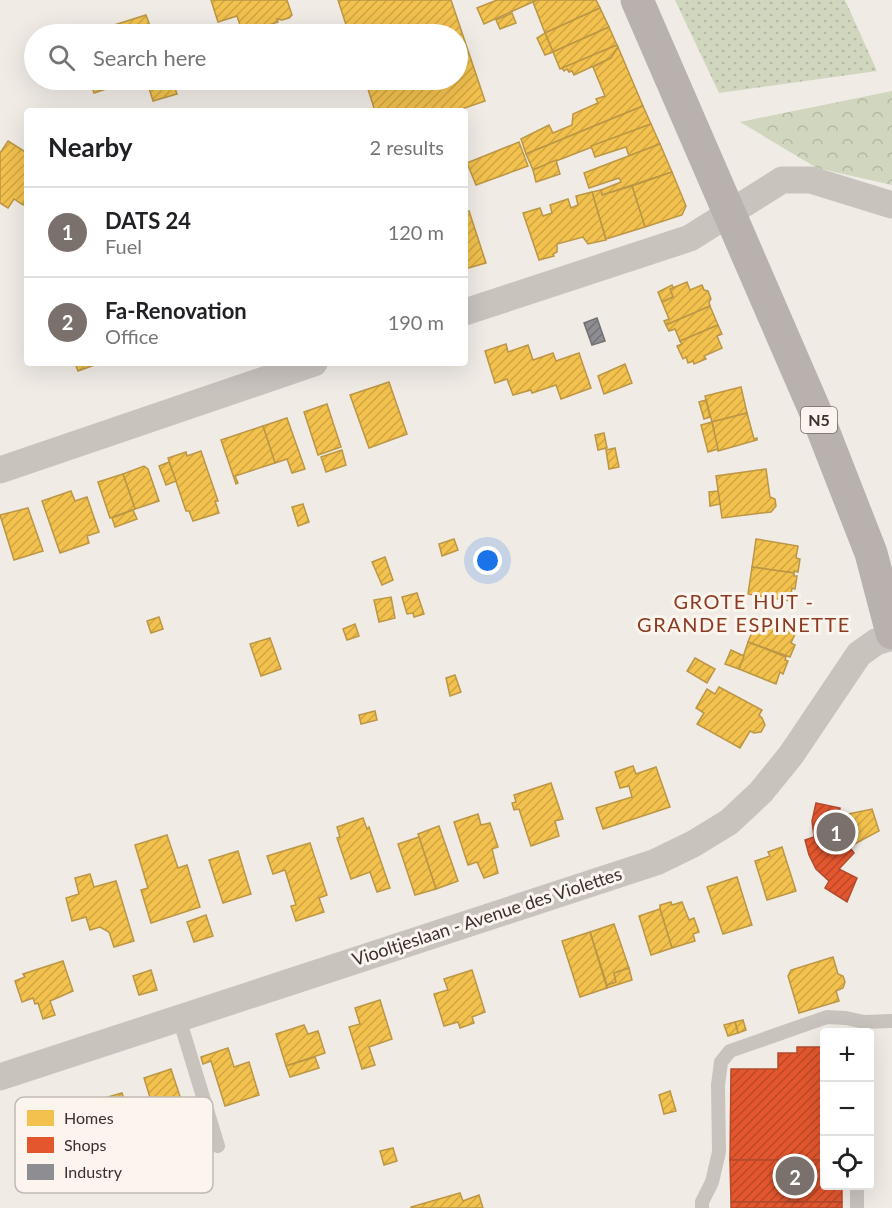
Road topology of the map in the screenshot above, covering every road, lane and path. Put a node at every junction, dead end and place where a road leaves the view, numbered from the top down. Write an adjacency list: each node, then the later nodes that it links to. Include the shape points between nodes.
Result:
1 (637, 0): 3 (main road, N5)
2 (892, 205): 3 (street, via 811,180 782,180)
3 (730, 214): 4 (street, via 690,238); 7 (main road, N5, via 871,552)
4 (468, 311)
5 (305, 366): 6 (street)
6 (0, 470)
7 (892, 635): 8 (street, Viooltjeslaan - Avenue des Violettes, via 859,654 791,755 761,792 729,822 693,844 656,862)
8 (179, 1018): 11 (street, Viooltjeslaan - Avenue des Violettes); 12 (lane)
9 (892, 1021): 10 (lane)
10 (863, 1027): 16 (lane, via 827,1017 730,1050 721,1062 718,1085 719,1152)
11 (0, 1077)
12 (203, 1097)
13 (213, 1130): 14 (lane)
14 (218, 1146)
15 (857, 1190): 17 (lane)
16 (702, 1208)
17 (857, 1208)

